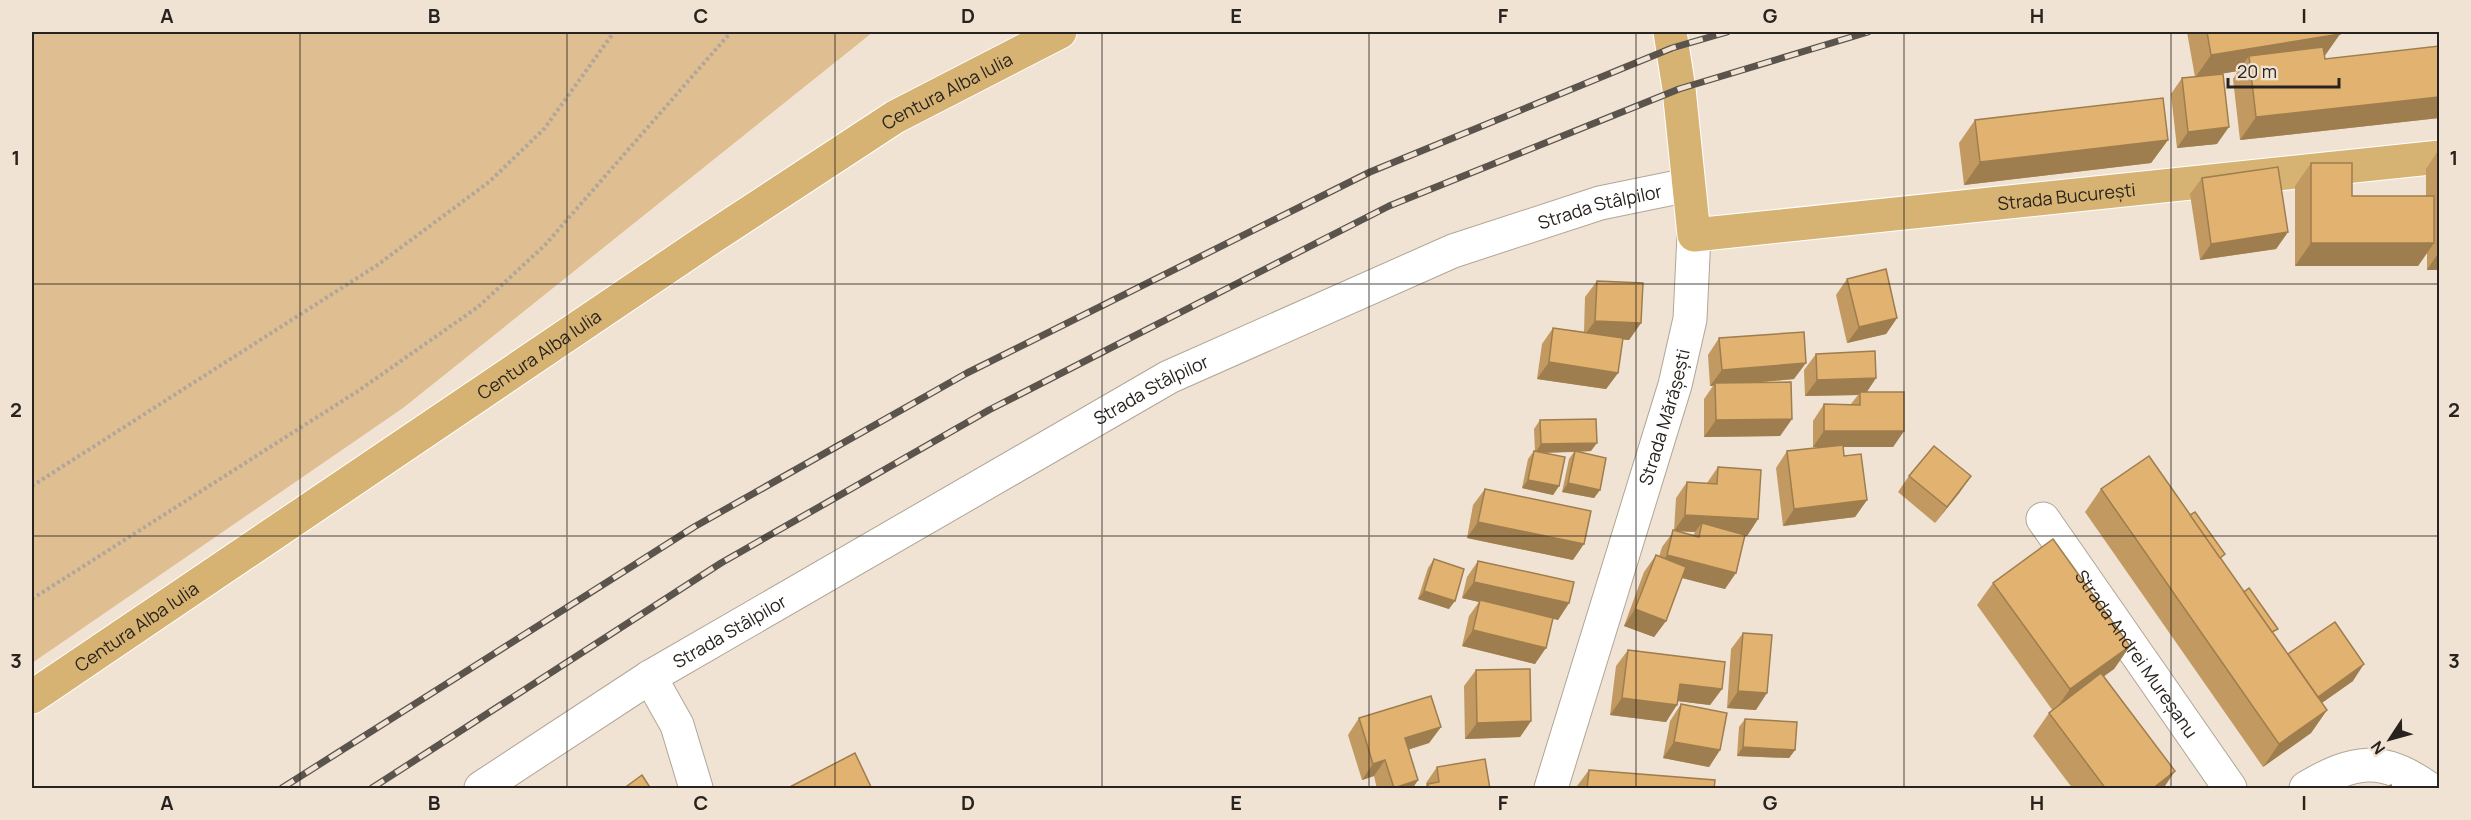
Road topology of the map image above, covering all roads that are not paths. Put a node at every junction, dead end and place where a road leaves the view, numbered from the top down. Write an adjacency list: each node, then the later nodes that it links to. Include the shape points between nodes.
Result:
1 (1060, 32): 8 (main road, Centura Alba Iulia, via 895,117)
2 (1670, 32): 4 (main road, Strada Mărășești)
3 (2439, 157): 5 (main road, Strada București)
4 (1688, 185): 5 (main road, Strada Mărășești); 7 (street, Strada Stâlpilor, via 1600,203 1452,251 1169,377)
5 (1694, 235): 11 (street, Strada Mărășești, via 1690,319 1676,385)
6 (2043, 519): 12 (street, Strada Andrei Mureșanu)
7 (650, 677): 9 (street, Strada Stâlpilor); 10 (street, via 677,725)
8 (32, 697)
9 (481, 789)
10 (696, 789)
11 (1551, 789)
12 (2230, 789)
13 (2306, 789): 14 (street, via 2332,773 2376,764 2406,773)
14 (2428, 789)

